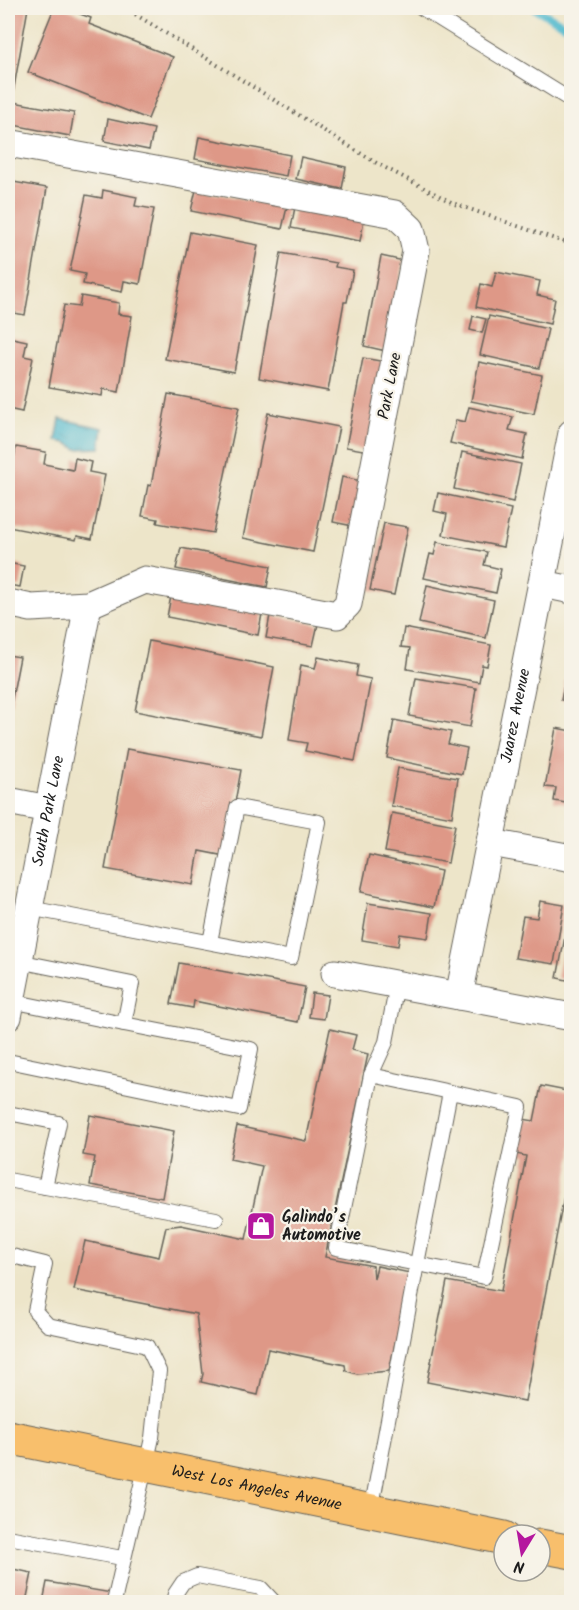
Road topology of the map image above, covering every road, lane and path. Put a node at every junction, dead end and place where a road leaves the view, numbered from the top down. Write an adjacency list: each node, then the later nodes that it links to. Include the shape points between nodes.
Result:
1 (125, 8): 5 (path, via 378,164 455,204)
2 (422, 8): 3 (lane)
3 (572, 101)
4 (8, 143): 10 (street, Park Lane, via 395,214 411,229 416,251 348,604 337,615 145,580)
5 (572, 245)
6 (572, 433): 7 (street, Juarez Avenue)
7 (543, 584): 8 (street); 13 (street, Juarez Avenue)
8 (572, 590)
9 (8, 603): 10 (street, Park Lane, via 30,608)
10 (88, 605): 12 (street, South Park Lane)
11 (8, 801): 12 (street)
12 (48, 808): 15 (street, South Park Lane)
13 (491, 843): 14 (street); 20 (street, Juarez Avenue)
14 (572, 858)
15 (29, 908): 16 (lane); 17 (street, South Park Lane)
16 (210, 942): 16 (lane, via 291,958 319,822 237,807)
17 (18, 961): 21 (street, South Park Lane); 23 (lane, via 132,984)
18 (335, 973): 19 (street)
19 (396, 984): 20 (street); 25 (lane, via 386,1042)
20 (459, 996): 22 (street)
21 (9, 1009): 23 (lane)
22 (572, 1017)
23 (124, 1024): 24 (lane, via 251,1049 239,1109)
24 (8, 1061)
25 (371, 1075): 26 (lane); 32 (lane, via 336,1248)
26 (450, 1092): 32 (lane); 32 (lane, via 520,1107 484,1277)
27 (8, 1113): 29 (lane, via 59,1123)
28 (8, 1180): 29 (lane)
29 (45, 1187): 30 (lane)
30 (216, 1220)
31 (8, 1255): 34 (lane, via 45,1264 35,1311 48,1326 147,1346 159,1371)
32 (417, 1264): 35 (lane)
33 (8, 1437): 34 (main road, West Los Angeles Avenue)
34 (146, 1466): 35 (main road, West Los Angeles Avenue); 40 (lane)
35 (370, 1511): 36 (main road, West Los Angeles Avenue)
36 (492, 1536)
37 (8, 1537): 40 (lane)
38 (552, 1548): 39 (main road)
39 (572, 1552)
40 (122, 1558): 41 (lane)
41 (114, 1602)
42 (173, 1602): 43 (lane, via 183,1582 196,1576 261,1588)
43 (274, 1602)

